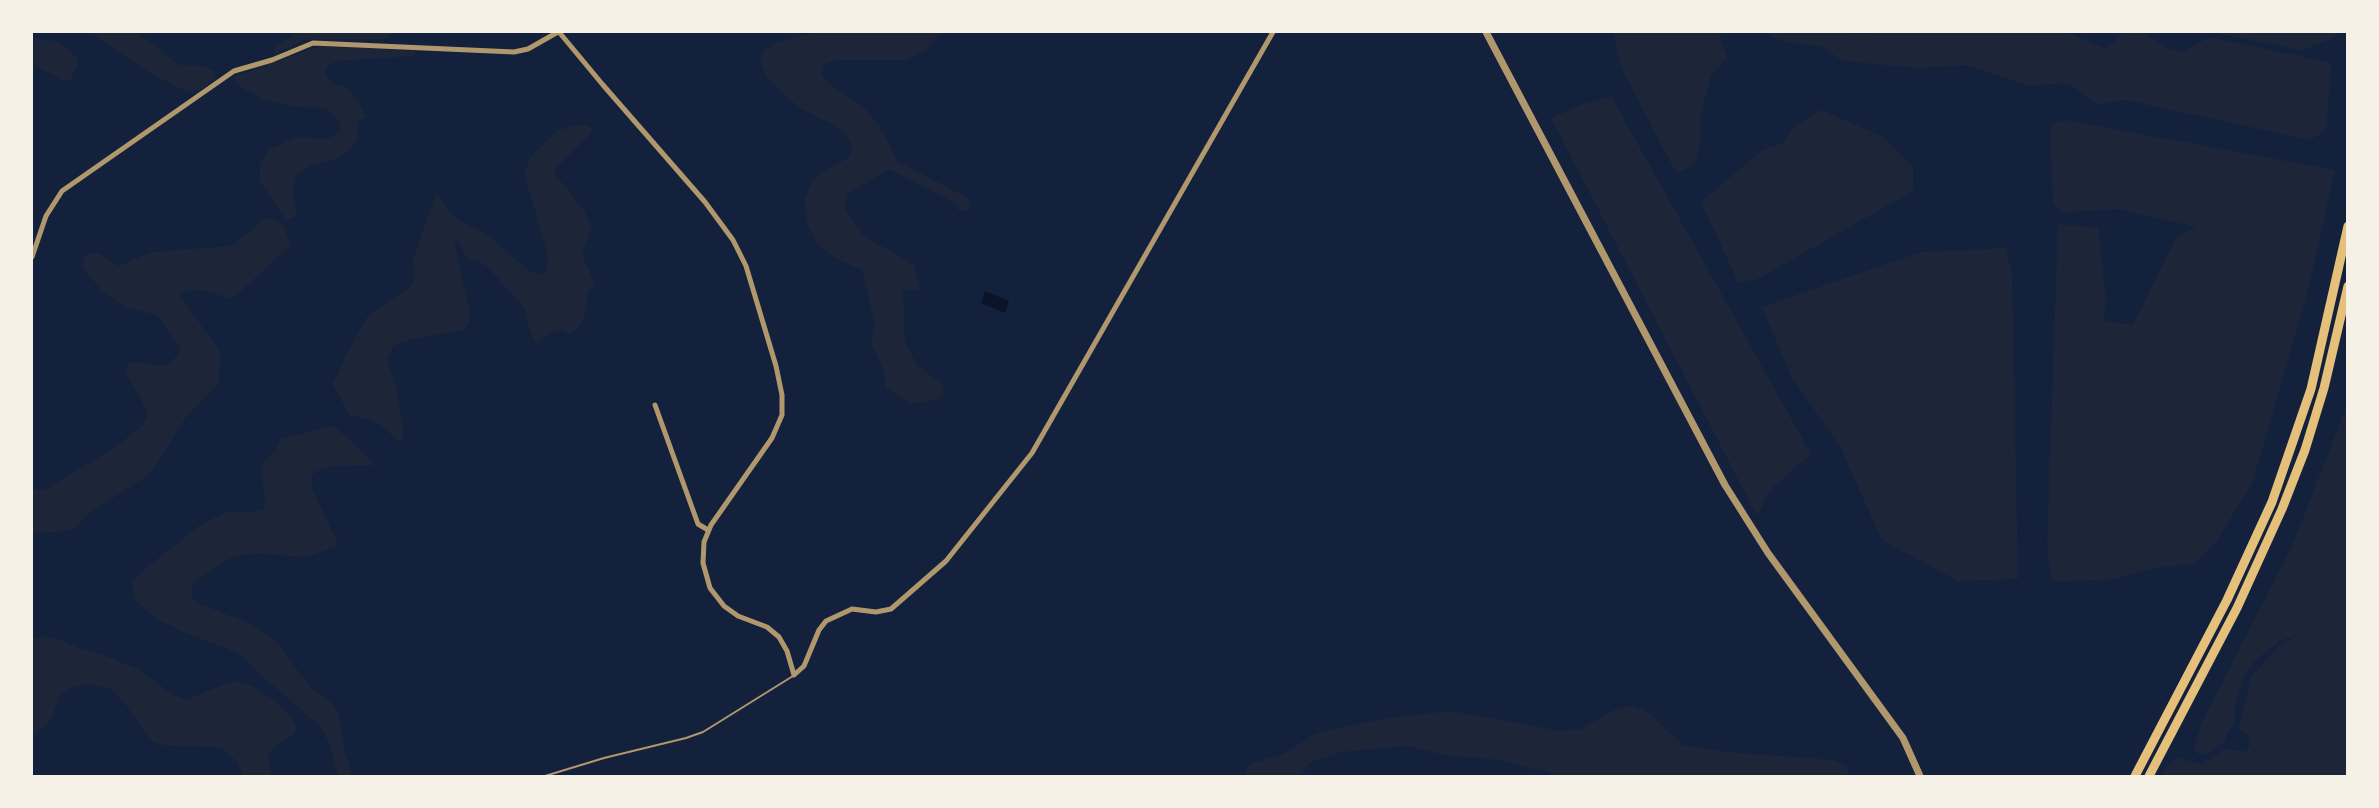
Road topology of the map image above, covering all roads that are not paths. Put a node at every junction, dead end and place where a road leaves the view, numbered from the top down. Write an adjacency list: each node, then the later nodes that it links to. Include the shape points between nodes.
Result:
1 (559, 32): 5 (street, via 514,52 316,43 234,71 62,191 46,216); 8 (street, via 730,236 746,266 772,352 782,395 779,424)
2 (1273, 32): 9 (street, via 1032,453 939,567 891,609 852,609 829,618 820,627 804,666)
3 (1486, 32): 12 (street, via 1725,485 1768,552 1903,738)
4 (2348, 226): 10 (highway, via 2311,389 2272,502 2227,600)
5 (32, 257)
6 (2348, 286): 14 (highway, via 2324,388 2282,509 2237,608)
7 (655, 405): 8 (street, via 698,524)
8 (708, 530): 9 (street, via 703,563 712,592 731,612 777,634)
9 (794, 675): 11 (lane, via 703,732)
10 (2137, 772): 13 (highway)
11 (545, 777)
12 (1920, 777)
13 (2129, 777)
14 (2149, 777)

